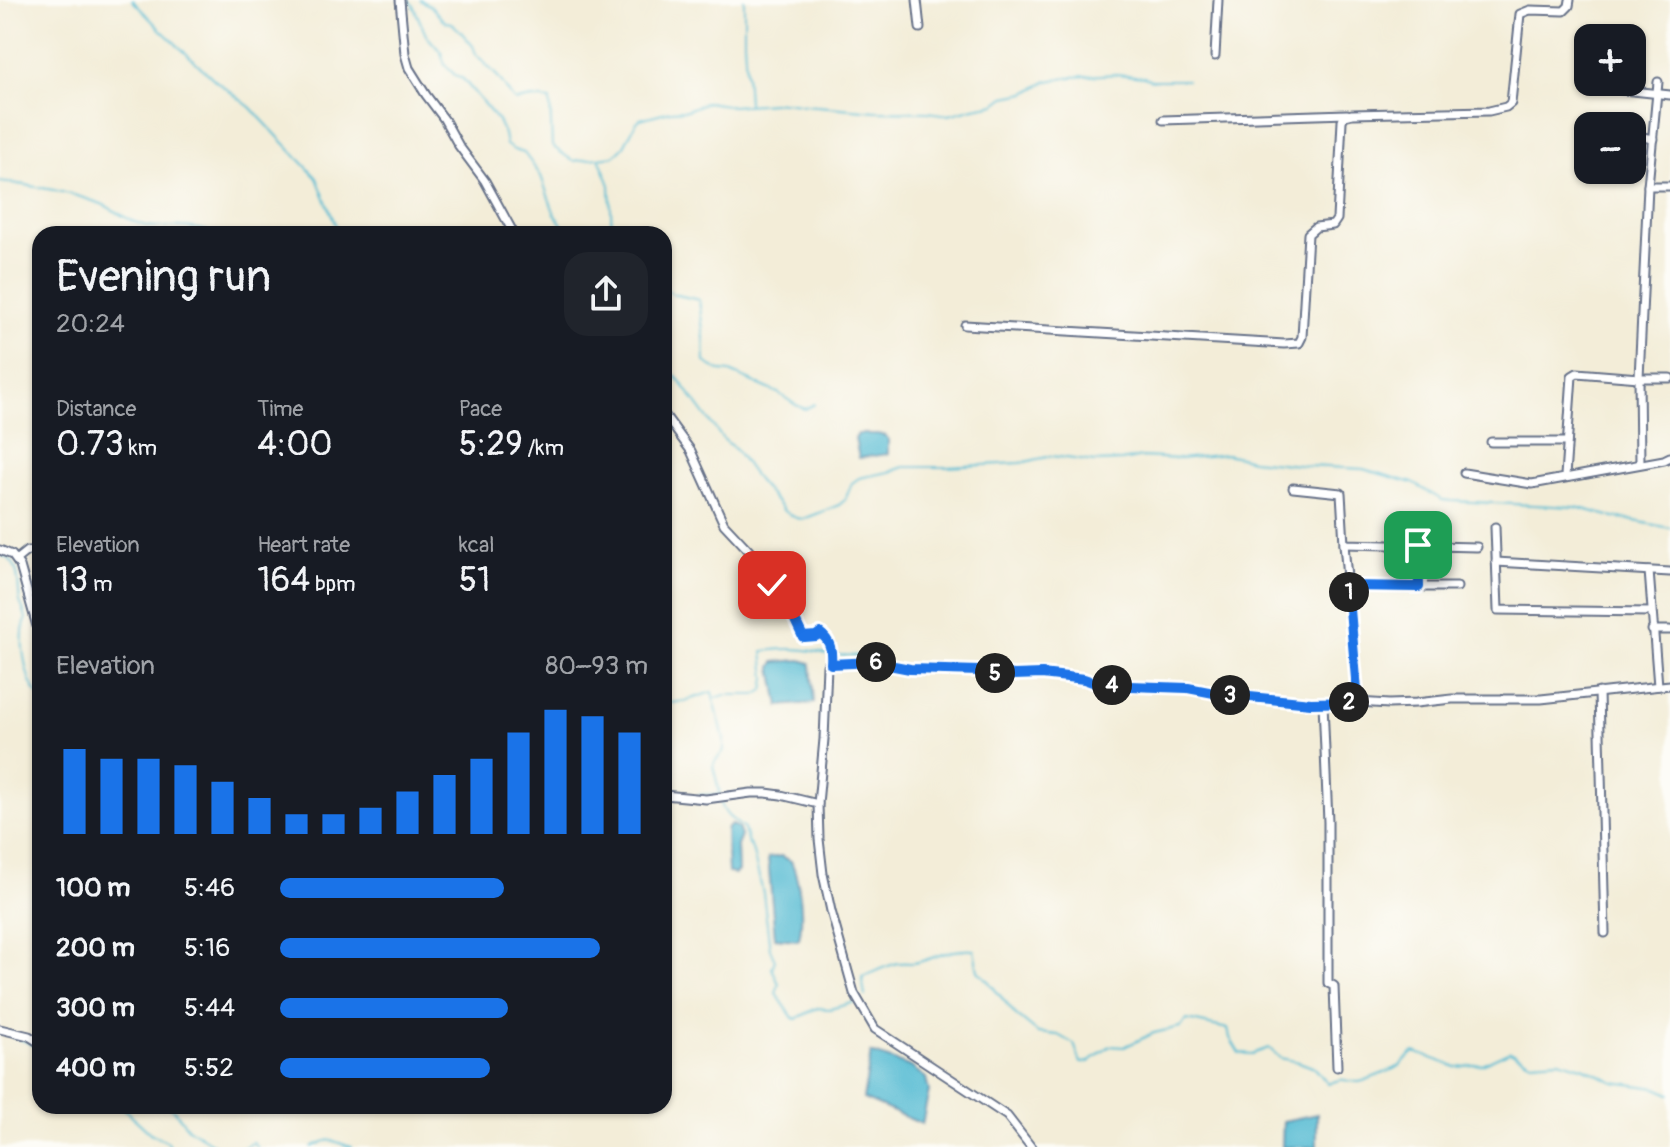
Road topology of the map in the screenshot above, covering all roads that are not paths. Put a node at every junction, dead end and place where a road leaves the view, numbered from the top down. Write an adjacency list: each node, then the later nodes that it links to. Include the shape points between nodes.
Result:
1 (400, 0): 17 (street, via 409,68)
2 (917, 0): 5 (street)
3 (1218, 0): 6 (street)
4 (1570, 0): 11 (street, via 1564,11 1520,14 1511,103 1506,107)
5 (920, 28)
6 (1215, 56)
7 (1658, 82): 9 (street)
8 (1646, 93): 9 (street)
9 (1658, 94): 10 (street); 14 (street)
10 (1670, 95)
11 (1347, 114): 12 (street); 18 (street, via 1342,121 1337,219 1308,234 1299,343)
12 (1163, 120)
13 (1646, 138): 14 (street)
14 (1653, 139): 15 (street)
15 (1648, 186): 16 (street); 19 (street)
16 (1670, 186)
17 (510, 226)
18 (965, 325)
19 (1639, 378): 20 (street); 23 (street, via 1572,376); 25 (street)
20 (1670, 378)
21 (672, 425): 48 (street, via 700,468 724,524 784,598 803,637 820,633 829,643)
22 (1491, 442): 23 (street)
23 (1567, 442): 27 (street)
24 (1670, 457): 25 (street)
25 (1640, 463): 27 (street)
26 (1464, 473): 27 (street, via 1532,484)
27 (1565, 476)
28 (1293, 488): 30 (street, via 1341,493)
29 (1495, 527): 36 (street)
30 (1344, 544): 31 (street); 39 (street)
31 (1418, 545): 32 (street); 40 (street)
32 (1477, 547)
33 (0, 550): 35 (street)
34 (32, 551): 35 (street)
35 (17, 559): 42 (street)
36 (1496, 562): 37 (street); 45 (street, via 1498,610)
37 (1649, 571): 38 (street); 45 (street)
38 (1670, 572)
39 (1348, 586): 40 (street); 52 (street)
40 (1419, 587): 41 (street)
41 (1457, 587)
42 (29, 597): 43 (street); 44 (street)
43 (32, 597)
44 (32, 608)
45 (1651, 612): 46 (street)
46 (1652, 630): 47 (street); 50 (street)
47 (1670, 630)
48 (831, 658): 53 (street); 55 (street, via 826,667)
49 (1670, 685): 50 (street)
50 (1658, 686): 51 (street)
51 (1599, 692): 52 (street, via 1541,699); 56 (street)
52 (1358, 702): 53 (street)
53 (1323, 703): 59 (street, via 1328,983 1334,986)
54 (672, 796): 55 (street, via 706,799 766,793)
55 (818, 804): 60 (street, via 831,911 854,993 875,1029 1007,1116)
56 (1605, 933)
57 (0, 1029): 58 (street)
58 (32, 1038)
59 (1337, 1067)
60 (1031, 1147)

